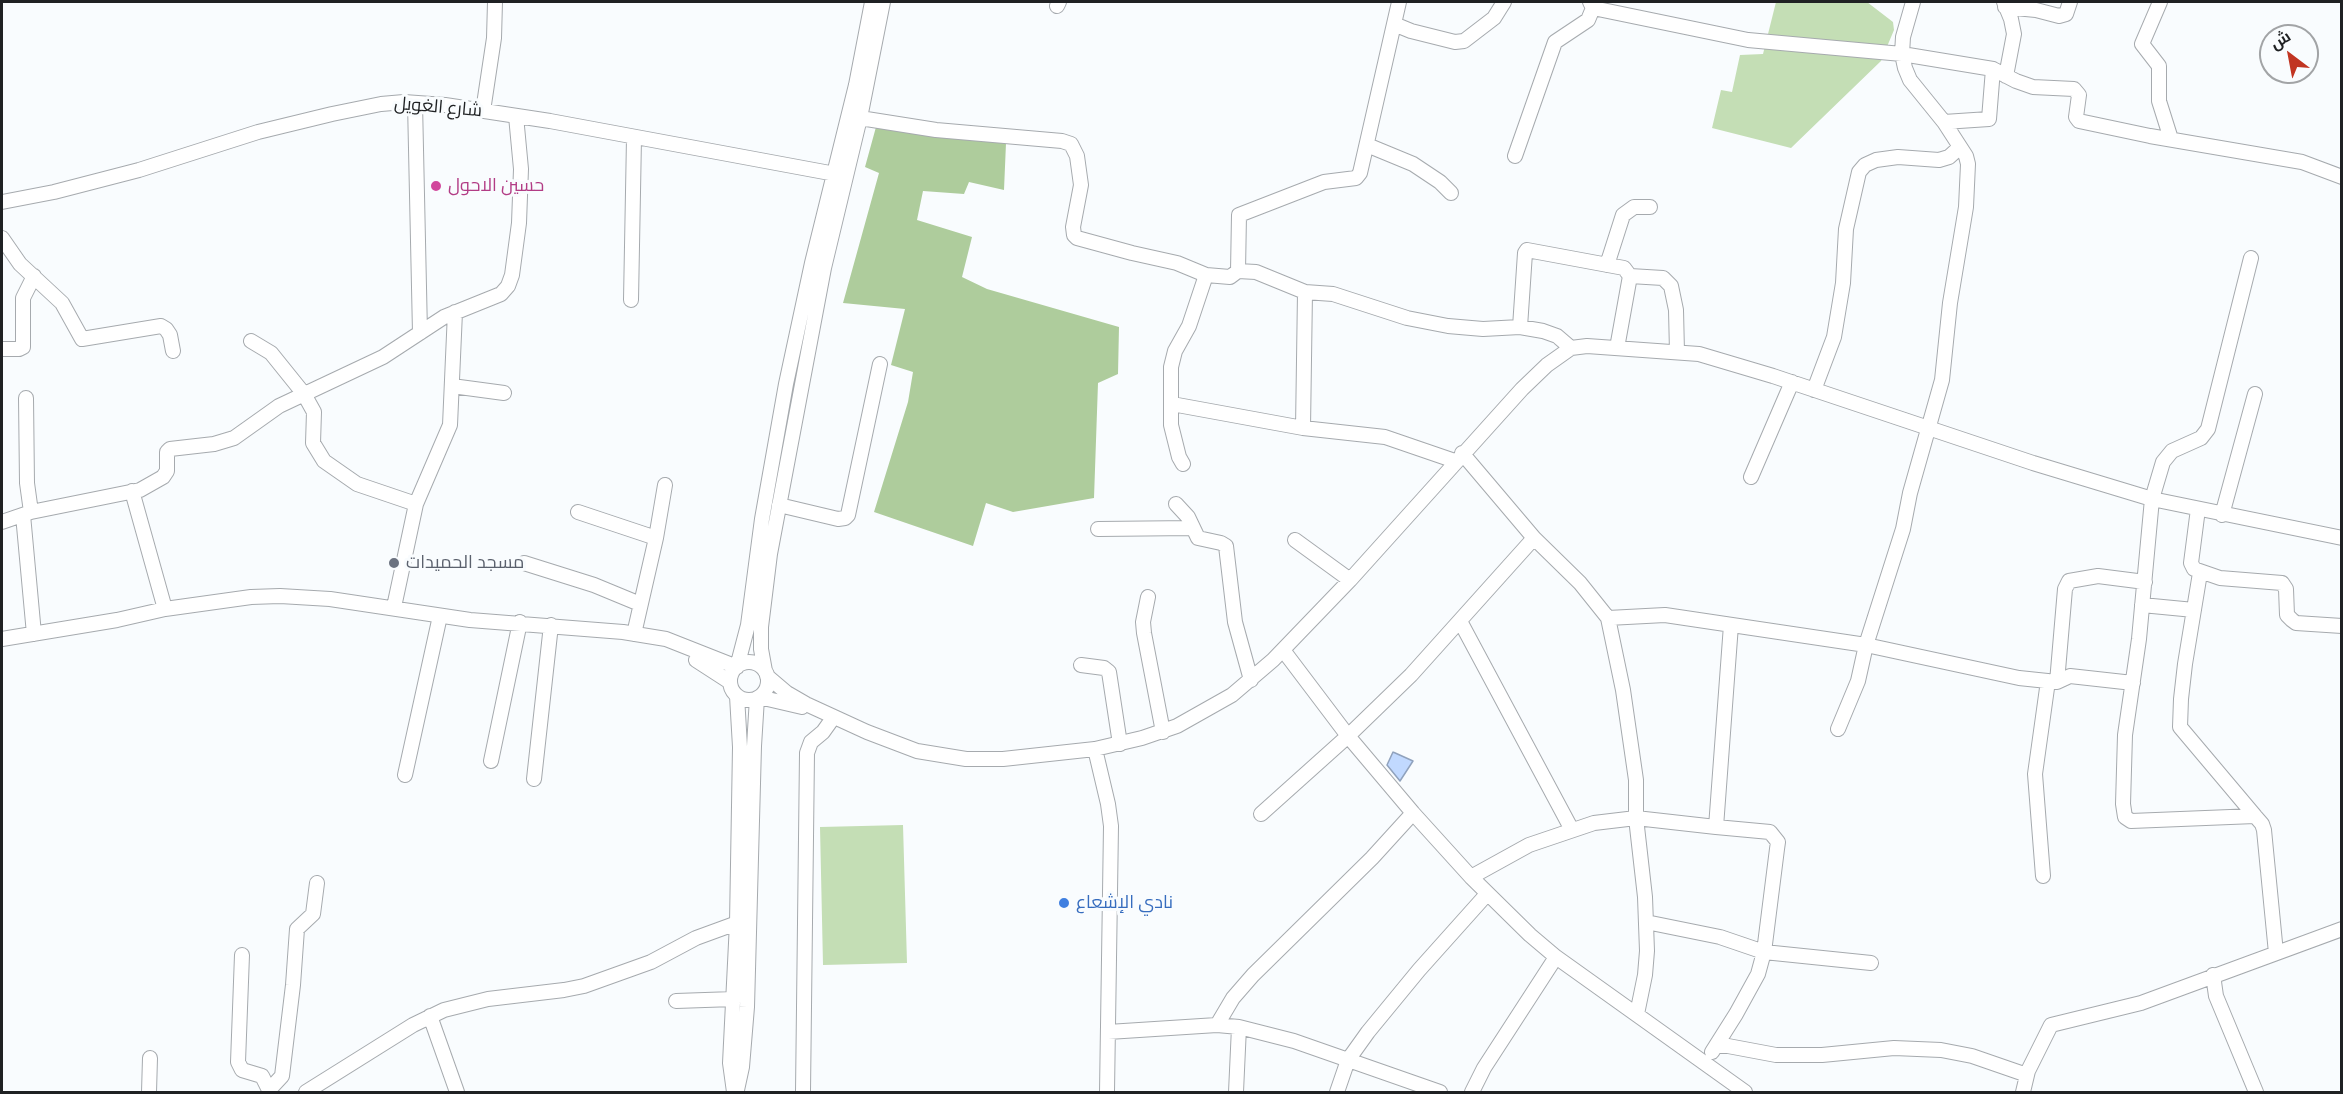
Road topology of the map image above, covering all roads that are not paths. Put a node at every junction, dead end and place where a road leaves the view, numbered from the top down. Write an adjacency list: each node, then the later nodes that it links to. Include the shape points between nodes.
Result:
1 (495, 2): 16 (street)
2 (872, 2): 24 (street)
3 (883, 2): 18 (street)
4 (1399, 2): 11 (street)
5 (1504, 2): 11 (street, via 1494,18 1464,41 1455,42)
6 (1913, 2): 12 (street)
7 (2070, 2): 9 (street, via 2066,14 2059,16)
8 (2160, 2): 21 (street, via 2142,44 2159,66 2159,101)
9 (2004, 4): 14 (street, via 2014,34)
10 (1592, 5): 12 (street, via 1748,40); 25 (street, via 1588,20 1555,42)
11 (1394, 24): 22 (street)
12 (1902, 54): 13 (street); 19 (street, via 1910,80)
13 (1993, 69): 14 (street); 19 (street, via 1989,119)
14 (2006, 76): 21 (street, via 2034,87 2078,91 2079,121)
15 (415, 102): 16 (street, شارع الغويل); 30 (street, شارع الغويل, via 332,114 258,132 139,170); 44 (street)
16 (483, 111): 17 (street, شارع الغويل)
17 (516, 116): 20 (street, شارع الغويل); 42 (street, via 521,169 512,275 501,294)
18 (860, 118): 27 (street); 37 (street, via 1071,144 1081,185 1073,226 1077,238 1177,263)
19 (1944, 122): 23 (street)
20 (634, 138): 26 (street, شارع الغويل); 41 (street)
21 (2171, 139): 28 (street, via 2302,162)
22 (1367, 145): 29 (street, via 1413,164); 36 (street, via 1356,178 1324,182 1239,214)
23 (1960, 147): 54 (street, via 1939,160 1876,160 1859,172 1846,229 1834,337); 61 (street, via 1968,164 1966,207 1942,380)
24 (838, 156): 26 (street); 27 (street)
25 (1515, 156)
26 (810, 170): 27 (street, شارع الغويل); 31 (street, via 820,181)
27 (840, 175): 31 (street); 70 (street)
28 (2342, 177)
29 (1451, 194)
30 (2, 202)
31 (827, 202): 106 (street, via 786,384 744,645)
32 (1650, 207): 35 (street, via 1634,207 1623,215)
33 (2, 238): 38 (street)
34 (2251, 258): 67 (street, via 2208,429 2201,438 2172,451 2163,462)
35 (1607, 265): 39 (street, via 1624,268); 43 (street, via 1527,250)
36 (1238, 272): 37 (street, via 1230,277); 40 (street, via 1265,274)
37 (1206, 275): 59 (street, via 1189,326 1173,358)
38 (34, 276): 48 (street, via 23,298 23,347); 49 (street, via 62,303 82,339 161,326 170,335)
39 (1630, 276): 47 (street); 50 (street, via 1663,278 1671,286)
40 (1305, 292): 43 (street, via 1343,296 1407,318 1448,326); 60 (street)
41 (631, 300)
42 (455, 312): 44 (street); 53 (street)
43 (1520, 327): 46 (street, via 1557,336)
44 (420, 333): 56 (street, via 383,357)
45 (251, 341): 56 (street, via 271,353)
46 (1571, 348): 47 (street); 62 (street, via 1522,389)
47 (1617, 348): 50 (street)
48 (2, 349)
49 (173, 351)
50 (1677, 352): 52 (street, via 1699,354)
51 (880, 364): 70 (street, via 848,515 838,519)
52 (1792, 382): 54 (street); 64 (street)
53 (452, 386): 55 (street); 68 (street, via 450,425)
54 (1814, 390): 61 (street)
55 (504, 393)
56 (304, 394): 66 (street, via 279,406 234,438 168,451 164,477); 68 (street, via 314,412 313,443 324,461 363,487)
57 (2255, 394): 74 (street)
58 (26, 398): 73 (street)
59 (1172, 404): 60 (street); 63 (street, via 1174,440)
60 (1303, 428): 62 (street, via 1384,437)
61 (1928, 429): 67 (street); 103 (street, via 1900,538)
62 (1458, 457): 79 (street); 84 (street)
63 (1183, 464)
64 (1750, 477)
65 (665, 485): 78 (street)
66 (132, 491): 73 (street); 90 (street)
67 (2152, 500): 71 (street); 85 (street)
68 (416, 504): 89 (street)
69 (1176, 504): 76 (street)
70 (779, 505): 104 (street)
71 (2198, 509): 74 (street); 83 (street, via 2191,563)
72 (578, 512): 78 (street)
73 (27, 514): 75 (street); 99 (street)
74 (2222, 515): 80 (street)
75 (2, 522)
76 (1193, 528): 77 (street); 109 (street, via 1201,540 1226,546 1234,622)
77 (1098, 529)
78 (656, 538): 87 (street)
79 (1534, 538): 93 (street, via 1580,583); 94 (street)
80 (2342, 538)
81 (1295, 540): 84 (street)
82 (524, 563): 87 (street)
83 (2200, 573): 91 (street); 98 (street, via 2282,583 2286,589 2287,615 2292,621)
84 (1350, 580): 105 (street)
85 (2145, 582): 88 (street); 111 (street, via 2098,576 2070,581 2065,589)
86 (1148, 597): 119 (street, via 1144,633)
87 (640, 604): 100 (street)
88 (2142, 605): 91 (street); 112 (street)
89 (394, 607): 90 (street, via 280,596); 92 (street)
90 (165, 609): 99 (street)
91 (2194, 610): 128 (street, via 2180,727)
92 (440, 616): 95 (street); 124 (street)
93 (1608, 618): 97 (street, via 1665,615); 129 (street, via 1636,780)
94 (1460, 621): 120 (street); 131 (street)
95 (520, 622): 96 (street); 123 (street)
96 (551, 625): 100 (street); 125 (street)
97 (1731, 626): 103 (street); 130 (street)
98 (2342, 626)
99 (34, 634): 102 (street)
100 (634, 634): 101 (street)
101 (654, 638): 106 (street); 110 (street)
102 (2, 639)
103 (1866, 645): 111 (street); 118 (street, via 1858,681)
104 (761, 650): 108 (street); 114 (street)
105 (1283, 650): 109 (street); 120 (street)
106 (731, 664): 108 (street, via 752,663); 110 (street)
107 (1081, 665): 121 (street, via 1109,672)
108 (766, 673): 114 (street); 115 (street, via 766,690)
109 (1251, 681): 119 (street)
110 (730, 682): 113 (street)
111 (2052, 682): 112 (street, via 2070,676); 132 (street, via 2035,774)
112 (2133, 683): 128 (street, via 2125,735 2123,804 2128,820)
113 (737, 696): 115 (street, via 747,700); 137 (street)
114 (785, 697): 115 (street); 116 (street); 117 (street)
115 (758, 698): 117 (street)
116 (828, 716): 122 (street, via 917,751 966,759); 162 (street, via 824,732 811,742 807,753)
117 (757, 721): 161 (street, via 747,1007 742,1067)
118 (1838, 729)
119 (1163, 732): 121 (street)
120 (1348, 736): 126 (street); 127 (street)
121 (1120, 744): 122 (street)
122 (1095, 749): 151 (street, via 1111,826)
123 (491, 761)
124 (405, 775)
125 (534, 779)
126 (1413, 813): 133 (street); 149 (street, via 1252,975)
127 (1262, 814)
128 (2255, 816): 140 (street, via 2264,830)
129 (1636, 818): 130 (street); 131 (street); 136 (street)
130 (1716, 827): 139 (street, via 1770,832 1778,842)
131 (1572, 830): 133 (street, via 1529,845)
132 (2043, 876)
133 (1471, 877): 135 (street)
134 (317, 882): 157 (street, via 313,914 297,929 282,1076)
135 (1487, 894): 142 (street); 154 (street, via 1419,970)
136 (1646, 922): 139 (street, via 1720,937); 147 (street, via 1645,975)
137 (737, 923): 145 (street); 148 (street, via 696,938 651,962 584,986 477,1001)
138 (2342, 929): 140 (street)
139 (1764, 952): 143 (street); 152 (street, via 1754,983)
140 (2276, 953): 144 (street)
141 (242, 955): 157 (street, via 238,1062 242,1071 262,1076)
142 (1556, 957): 147 (street); 167 (street)
143 (1871, 963)
144 (2213, 975): 156 (street, via 2141,1002 2051,1025); 170 (street, via 2216,996)
145 (734, 999): 146 (street); 161 (street, via 730,1063)
146 (676, 1000)
147 (1637, 1014): 155 (street)
148 (430, 1016): 159 (street); 160 (street)
149 (1217, 1025): 150 (street); 151 (street)
150 (1239, 1027): 154 (street); 164 (street)
151 (1108, 1032): 163 (street)
152 (1716, 1046): 155 (street); 156 (street, via 1776,1055 1894,1048 1941,1050)
153 (150, 1058): 158 (street)
154 (1348, 1060): 165 (street); 166 (street)
155 (1705, 1063): 168 (street)
156 (2027, 1075): 169 (street)
157 (269, 1091)
158 (149, 1092)
159 (306, 1092)
160 (457, 1092)
161 (735, 1092)
162 (803, 1092)
163 (1107, 1092)
164 (1236, 1092)
165 (1337, 1092)
166 (1440, 1092)
167 (1472, 1092)
168 (1746, 1092)
169 (2023, 1092)
170 (2256, 1092)

